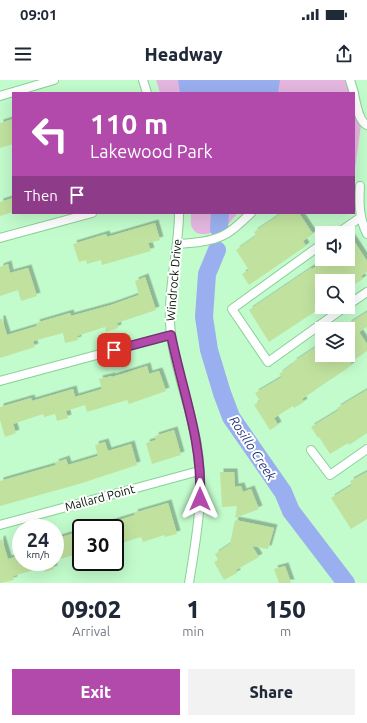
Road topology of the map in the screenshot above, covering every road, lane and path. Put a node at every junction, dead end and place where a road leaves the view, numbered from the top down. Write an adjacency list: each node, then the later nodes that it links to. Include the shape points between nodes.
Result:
1 (54, 80): 5 (street)
2 (143, 80): 6 (street)
3 (350, 80): 7 (street)
4 (12, 92): 8 (street)
5 (14, 92)
6 (147, 92)
7 (354, 92)
8 (0, 96)
9 (355, 97): 10 (street, via 361,118)
10 (367, 125)
11 (360, 186): 15 (street)
12 (88, 214): 18 (street)
13 (179, 214): 19 (street, Windrock Drive)
14 (249, 214): 19 (street, via 224,235 199,243)
15 (361, 217): 16 (street); 17 (street)
16 (348, 226)
17 (367, 234)
18 (0, 238)
19 (178, 244): 24 (street, Windrock Drive, via 170,307)
20 (315, 249): 23 (street, via 232,309 268,362)
21 (367, 292): 22 (street)
22 (355, 300)
23 (335, 314)
24 (171, 335): 25 (street); 28 (street, Windrock Drive, via 194,428 199,453)
25 (0, 381)
26 (367, 449): 27 (street, via 330,475)
27 (311, 450)
28 (199, 471): 29 (street, Mallard Point); 30 (street, Windrock Drive, via 199,521)
29 (0, 525)
30 (189, 583)

